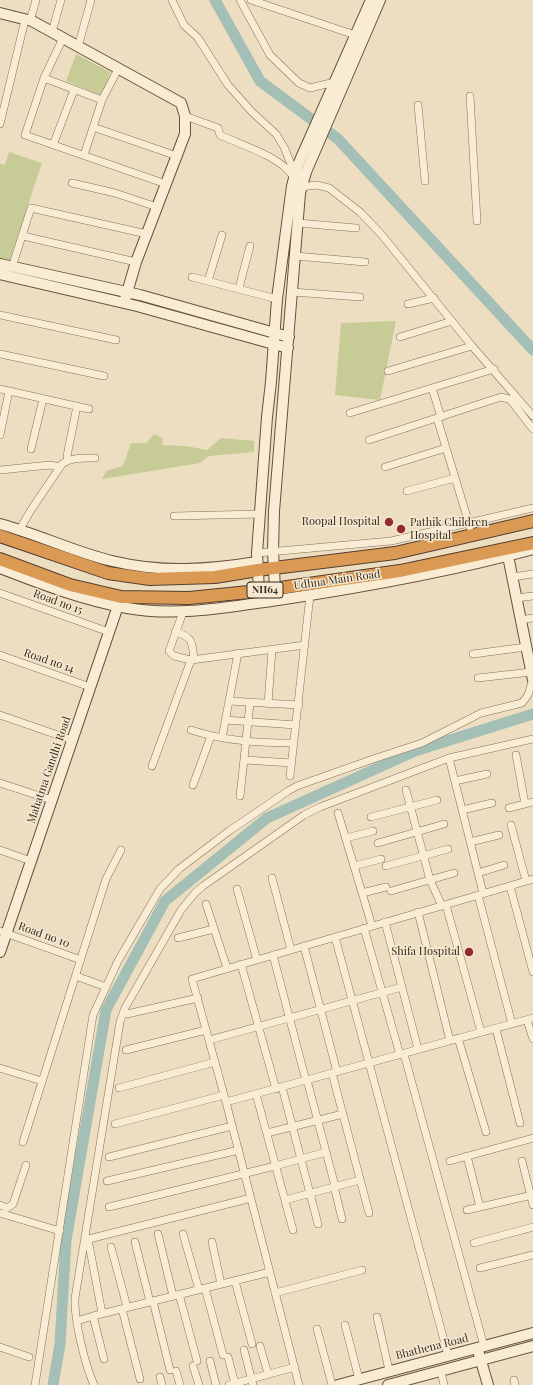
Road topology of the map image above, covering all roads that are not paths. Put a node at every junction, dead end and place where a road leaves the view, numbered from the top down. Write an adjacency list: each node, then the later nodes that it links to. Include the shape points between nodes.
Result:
1 (36, 0): 10 (street)
2 (61, 0): 11 (street)
3 (92, 0): 14 (street)
4 (172, 0): 31 (street, via 184,25 198,38 228,85 276,134)
5 (240, 0): 17 (street, via 270,55 299,83 310,88)
6 (251, 0): 12 (street)
7 (371, 0): 12 (street)
8 (380, 0): 23 (street)
9 (0, 13): 10 (street)
10 (27, 20): 11 (street); 19 (street)
11 (52, 32): 13 (street)
12 (355, 35): 17 (street)
13 (62, 38): 14 (street); 16 (street)
14 (78, 47): 15 (street)
15 (118, 69): 22 (street); 25 (street, via 181,103)
16 (44, 78): 20 (street); 28 (street, via 25,135)
17 (335, 82): 23 (street)
18 (0, 88): 19 (street)
19 (9, 90): 26 (street)
20 (74, 90): 22 (street); 28 (street)
21 (470, 96): 37 (street)
22 (102, 100): 27 (street)
23 (330, 103): 31 (street)
24 (418, 105): 32 (street)
25 (185, 116): 30 (street, via 185,134); 31 (street, via 218,128 220,135)
26 (0, 124)
27 (93, 127): 29 (street); 30 (street)
28 (54, 145): 29 (street)
29 (84, 155): 34 (street)
30 (177, 156): 34 (street)
31 (298, 173): 35 (street); 55 (street)
32 (425, 181)
33 (72, 183): 36 (street, via 115,193)
34 (166, 184): 36 (street)
35 (301, 187): 38 (street); 54 (street, via 317,185 328,188 360,212)
36 (157, 207): 40 (street)
37 (477, 221)
38 (298, 222): 39 (street); 44 (street)
39 (356, 228)
40 (147, 234): 42 (street, via 31,208); 45 (street)
41 (222, 235): 49 (street)
42 (23, 236): 45 (street); 47 (street)
43 (250, 246): 50 (street)
44 (295, 256): 46 (street); 51 (street)
45 (136, 262): 53 (street)
46 (365, 262)
47 (3, 271): 53 (street)
48 (192, 277): 49 (street)
49 (208, 281): 50 (street)
50 (239, 288): 55 (street)
51 (292, 292): 52 (street); 59 (street)
52 (360, 297)
53 (125, 298): 61 (street)
54 (434, 298): 56 (street); 58 (street)
55 (277, 299): 61 (street)
56 (408, 304)
57 (0, 315): 62 (street)
58 (452, 321): 60 (street); 63 (street)
59 (289, 337): 61 (street); 64 (street)
60 (400, 337)
61 (274, 339): 64 (street); 91 (street)
62 (116, 340)
63 (472, 346): 66 (street); 67 (street)
64 (288, 348): 100 (street)
65 (0, 354): 68 (street)
66 (494, 369): 69 (street); 76 (street)
67 (388, 371)
68 (104, 376)
69 (432, 388): 75 (street); 77 (street)
70 (0, 389): 71 (street)
71 (9, 391): 72 (street); 79 (street)
72 (43, 399): 73 (street); 82 (street)
73 (77, 406): 74 (street); 84 (street)
74 (90, 409)
75 (350, 413)
76 (533, 416)
77 (439, 418): 78 (street, via 504,397 512,402); 80 (street); 81 (street)
78 (533, 429)
79 (0, 434)
80 (369, 440)
81 (446, 448): 85 (street); 88 (street)
82 (31, 449)
83 (95, 458): 84 (street)
84 (68, 460): 86 (street)
85 (385, 466)
86 (60, 468): 87 (street, via 50,465); 95 (street, via 30,510)
87 (0, 470)
88 (456, 478): 89 (street); 96 (street)
89 (407, 491)
90 (533, 508): 96 (street)
91 (260, 514): 92 (street); 103 (street)
92 (174, 516)
93 (533, 522): 96 (highway, NH64)
94 (0, 524): 95 (street)
95 (20, 529): 103 (street, via 79,552 143,566 176,570 211,569)
96 (471, 530): 100 (street, via 391,541); 105 (highway, NH64, via 395,553)
97 (0, 536): 103 (highway, NH64, via 108,573 150,579 215,577)
98 (533, 542): 101 (highway, Udhna Main Road / NH64)
99 (533, 549): 101 (street)
100 (273, 551): 103 (street); 105 (street)
101 (508, 553): 107 (street); 108 (highway, Udhna Main Road / NH64); 111 (street, via 445,572)
102 (0, 559): 114 (highway, Udhna Main Road / NH64)
103 (258, 562): 105 (highway, NH64); 109 (street)
104 (0, 568): 114 (street, via 60,590)
105 (274, 568): 108 (street)
106 (533, 574): 107 (street)
107 (512, 577): 113 (street)
108 (275, 589): 109 (highway, Udhna Main Road / NH64)
109 (259, 591): 114 (highway, Udhna Main Road / NH64)
110 (0, 593): 118 (street, Road no 15)
111 (310, 595): 115 (street); 121 (street)
112 (533, 596): 113 (street)
113 (516, 598): 117 (street)
114 (119, 601): 115 (street, via 128,608); 118 (street, Mahatma Gandhi Road)
115 (183, 612): 119 (street)
116 (533, 618): 117 (street)
117 (521, 620): 120 (street)
118 (109, 632): 129 (street, Mahatma Gandhi Road)
119 (175, 632): 126 (street, via 190,638); 126 (street, via 169,647 170,653)
120 (528, 643): 124 (street); 127 (street)
121 (305, 645): 122 (street); 133 (street)
122 (272, 649): 123 (street); 132 (street)
123 (238, 653): 126 (street); 130 (street)
124 (473, 654)
125 (0, 656): 129 (street, Road no 14)
126 (192, 660): 149 (street)
127 (532, 677): 128 (street); 213 (street, via 528,695 522,703 481,712 422,743 297,786 229,831 179,869 160,889)
128 (478, 678)
129 (90, 686): 142 (street, Mahatma Gandhi Road)
130 (229, 702): 131 (street); 135 (street)
131 (250, 703): 132 (street); 136 (street)
132 (268, 704): 133 (street)
133 (299, 705): 137 (street)
134 (0, 715): 142 (street)
135 (225, 720): 136 (street); 140 (street)
136 (248, 722): 137 (street); 143 (street)
137 (296, 725): 144 (street)
138 (191, 730): 139 (street)
139 (210, 736): 140 (street); 154 (street)
140 (222, 738): 143 (street)
141 (533, 739): 146 (street)
142 (72, 740): 157 (street, Mahatma Gandhi Road)
143 (247, 742): 144 (street); 147 (street)
144 (294, 743): 148 (street)
145 (516, 755): 161 (street)
146 (449, 758): 152 (street); 286 (street, via 304,815 203,886 181,910 125,1008 120,1022)
147 (245, 760): 148 (street); 156 (street)
148 (292, 762): 151 (street)
149 (152, 766)
150 (487, 774): 152 (street)
151 (290, 776)
152 (455, 781): 164 (street)
153 (0, 783): 157 (street)
154 (193, 785)
155 (406, 790): 162 (street)
156 (240, 796)
157 (52, 800): 180 (street, Mahatma Gandhi Road)
158 (437, 800): 162 (street)
159 (533, 802): 161 (street)
160 (492, 803): 164 (street)
161 (525, 804): 163 (street)
162 (409, 807): 166 (street); 170 (street)
163 (509, 808)
164 (462, 810): 173 (street)
165 (338, 813): 172 (street)
166 (371, 817)
167 (444, 824): 170 (street)
168 (511, 826): 188 (street)
169 (373, 831): 172 (street)
170 (416, 832): 174 (street); 178 (street)
171 (499, 835): 173 (street)
172 (346, 838): 182 (street)
173 (470, 842): 185 (street)
174 (378, 843)
175 (448, 849): 178 (street)
176 (0, 850): 180 (street)
177 (121, 850): 207 (street, via 106,879)
178 (423, 856): 183 (street); 187 (street)
179 (381, 859): 182 (street)
180 (31, 861): 200 (street, Mahatma Gandhi Road)
181 (504, 865): 185 (street)
182 (354, 866): 191 (street)
183 (386, 866)
184 (454, 873): 187 (street)
185 (478, 873): 192 (street)
186 (272, 878): 204 (street)
187 (430, 880): 191 (street); 194 (street)
188 (529, 880): 189 (street)
189 (510, 886): 192 (street); 211 (street)
190 (237, 889): 208 (street)
191 (362, 893): 197 (street)
192 (480, 894): 194 (street); 222 (street)
193 (206, 904): 199 (street)
194 (444, 905): 195 (street); 226 (street)
195 (418, 912): 196 (street); 230 (street)
196 (385, 922): 197 (street); 214 (street)
197 (372, 926): 198 (street)
198 (364, 928): 201 (street); 215 (street)
199 (214, 929): 202 (street); 210 (street)
200 (3, 932): 205 (street, Mahatma Gandhi Road); 207 (street, Road no 10)
201 (335, 937): 203 (street); 217 (street)
202 (178, 938)
203 (304, 946): 204 (street); 218 (street)
204 (291, 950): 206 (street)
205 (0, 952)
206 (273, 955): 208 (street); 220 (street)
207 (81, 960): 212 (street)
208 (257, 960): 209 (street)
209 (241, 964): 210 (street); 223 (street)
210 (227, 968): 216 (street, via 192,979)
211 (533, 972)
212 (76, 976): 213 (street); 239 (street)
213 (106, 986): 283 (street, via 91,1025)
214 (402, 987): 215 (street); 231 (street)
215 (382, 992): 217 (street); 233 (street)
216 (198, 998): 219 (street); 225 (street)
217 (352, 1000): 218 (street); 235 (street)
218 (320, 1009): 220 (street); 237 (street)
219 (127, 1014)
220 (289, 1018): 223 (street); 238 (street)
221 (530, 1019): 222 (street); 228 (street)
222 (512, 1024): 224 (street)
223 (258, 1026): 229 (street); 241 (street)
224 (496, 1029): 226 (street); 247 (street)
225 (206, 1030): 229 (street); 232 (street)
226 (481, 1032): 227 (street)
227 (458, 1038): 230 (street); 251 (street)
228 (533, 1039)
229 (209, 1040): 234 (street)
230 (450, 1041): 231 (street)
231 (418, 1049): 233 (street)
232 (126, 1050)
233 (402, 1054): 235 (street); 313 (street)
234 (216, 1062): 240 (street); 243 (street)
235 (370, 1063): 237 (street); 315 (street)
236 (0, 1068): 239 (street)
237 (334, 1073): 238 (street); 245 (street)
238 (307, 1080): 241 (street); 246 (street)
239 (42, 1081): 254 (street)
240 (118, 1088)
241 (279, 1088): 242 (street); 250 (street)
242 (256, 1094): 244 (street); 252 (street)
243 (224, 1095): 244 (street); 248 (street)
244 (226, 1102): 249 (street)
245 (343, 1114): 246 (street); 265 (street)
246 (318, 1120): 250 (street); 256 (street)
247 (520, 1122)
248 (115, 1124)
249 (232, 1126): 255 (street); 258 (street)
250 (292, 1126): 252 (street); 259 (street)
251 (486, 1132)
252 (266, 1133): 263 (street)
253 (533, 1138): 257 (street)
254 (23, 1142)
255 (239, 1150): 264 (street); 266 (street)
256 (326, 1152): 259 (street); 267 (street)
257 (467, 1156): 260 (street); 275 (street)
258 (108, 1157)
259 (301, 1159): 263 (street); 268 (street)
260 (450, 1161)
261 (522, 1161): 269 (street)
262 (26, 1165): 272 (street, via 13,1204 7,1208)
263 (275, 1166): 264 (street); 271 (street)
264 (245, 1174): 270 (street); 274 (street)
265 (360, 1180): 267 (street); 278 (street)
266 (107, 1181)
267 (335, 1186): 268 (street); 279 (street)
268 (310, 1193): 271 (street); 280 (street)
269 (532, 1195): 273 (street); 275 (street)
270 (251, 1198): 286 (street); 294 (street)
271 (284, 1200): 282 (street)
272 (0, 1205)
273 (533, 1205)
274 (109, 1207)
275 (480, 1207): 276 (street)
276 (467, 1210)
277 (0, 1213): 283 (street)
278 (369, 1213)
279 (342, 1219)
280 (318, 1224)
281 (533, 1227): 289 (street)
282 (293, 1230)
283 (60, 1231): 330 (street)
284 (158, 1234): 299 (street)
285 (183, 1234): 297 (street)
286 (86, 1240): 302 (street); 305 (street, via 76,1293)
287 (135, 1242): 300 (street)
288 (212, 1242): 296 (street)
289 (474, 1243)
290 (111, 1247): 301 (street)
291 (533, 1254): 292 (street)
292 (480, 1268)
293 (362, 1270): 298 (street)
294 (270, 1272): 295 (street); 298 (street)
295 (235, 1281): 296 (street); 309 (street)
296 (221, 1284): 297 (street)
297 (202, 1289): 299 (street); 329 (street, via 226,1356)
298 (275, 1294): 320 (street)
299 (176, 1295): 300 (street); 334 (street)
300 (152, 1301): 301 (street); 333 (street, via 173,1371)
301 (124, 1308): 302 (street); 325 (street)
302 (102, 1313): 303 (street)
303 (92, 1316): 305 (street); 317 (street)
304 (377, 1318): 321 (street)
305 (77, 1321): 331 (street)
306 (345, 1325): 326 (street)
307 (317, 1329): 337 (street)
308 (533, 1333): 313 (street, Bhathena Road)
309 (252, 1344)
310 (260, 1346): 323 (street)
311 (533, 1346): 318 (street)
312 (0, 1347): 316 (street)
313 (481, 1347): 315 (street, Bhathena Road); 318 (street)
314 (244, 1350): 327 (street)
315 (448, 1355): 321 (street, Bhathena Road)
316 (29, 1357)
317 (104, 1359)
318 (481, 1360): 322 (street); 341 (street)
319 (210, 1361): 335 (street)
320 (295, 1367): 323 (street); 336 (street)
321 (389, 1370): 326 (street, Bhathena Road)
322 (441, 1372): 328 (street); 340 (street)
323 (268, 1374): 327 (street)
324 (160, 1378): 332 (street)
325 (140, 1379)
326 (359, 1379): 338 (street, Bhathena Road)
327 (252, 1382): 329 (street)
328 (409, 1382): 339 (street)
329 (232, 1384)
330 (34, 1385)
331 (94, 1385)
332 (162, 1385)
333 (180, 1385)
334 (199, 1385)
335 (216, 1385)
336 (299, 1385)
337 (332, 1385)
338 (338, 1385)
339 (388, 1385)
340 (444, 1385)
341 (488, 1385)

